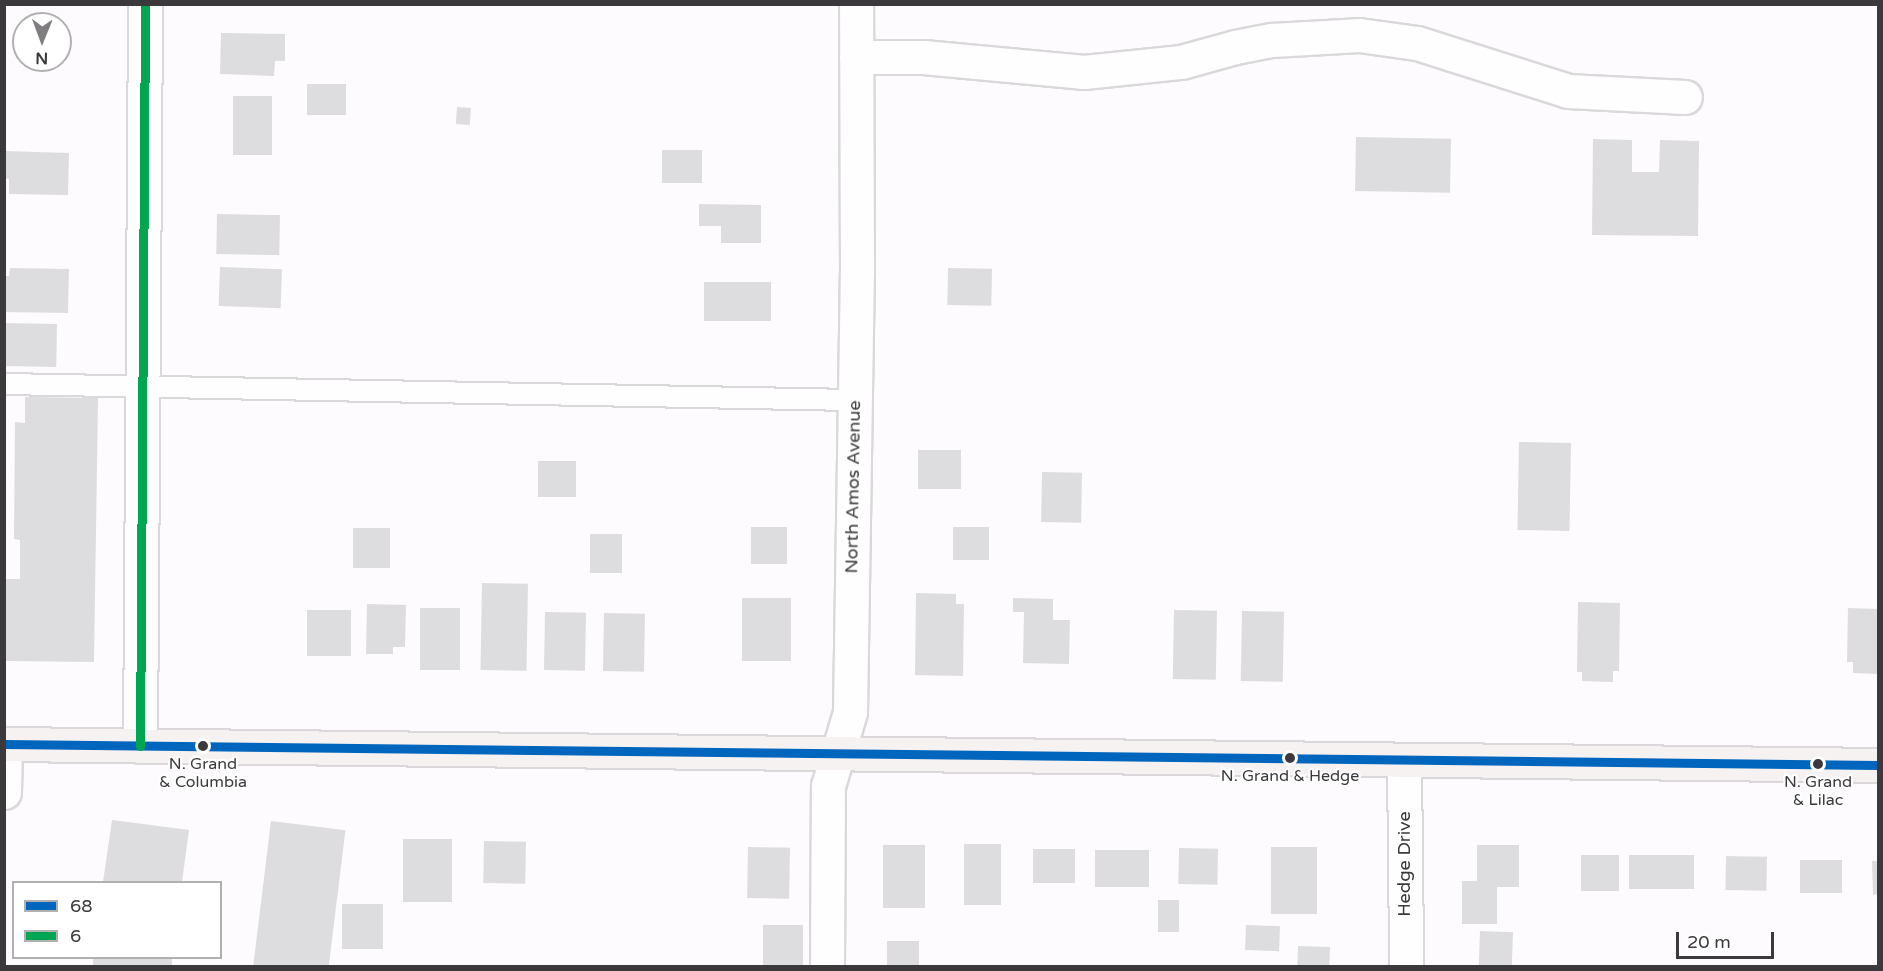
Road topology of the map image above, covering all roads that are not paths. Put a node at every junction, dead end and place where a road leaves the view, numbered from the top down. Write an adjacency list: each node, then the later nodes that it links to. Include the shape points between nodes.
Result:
1 (145, 4): 6 (street)
2 (856, 4): 3 (street, North Amos Avenue)
3 (856, 57): 4 (street, via 923,57 1084,72 1182,63 1272,40 1359,35 1417,43 1568,91); 7 (street, North Amos Avenue)
4 (1685, 97)
5 (4, 384): 6 (lane)
6 (142, 386): 7 (lane); 9 (street)
7 (854, 400): 10 (street, North Amos Avenue, via 850,712)
8 (5, 744): 9 (main road); 13 (street)
9 (140, 746): 10 (main road)
10 (838, 753): 11 (main road); 14 (street, North Amos Avenue, via 828,786)
11 (1404, 761): 12 (main road); 15 (street, Hedge Drive)
12 (1878, 765)
13 (4, 792)
14 (827, 966)
15 (1406, 966)

